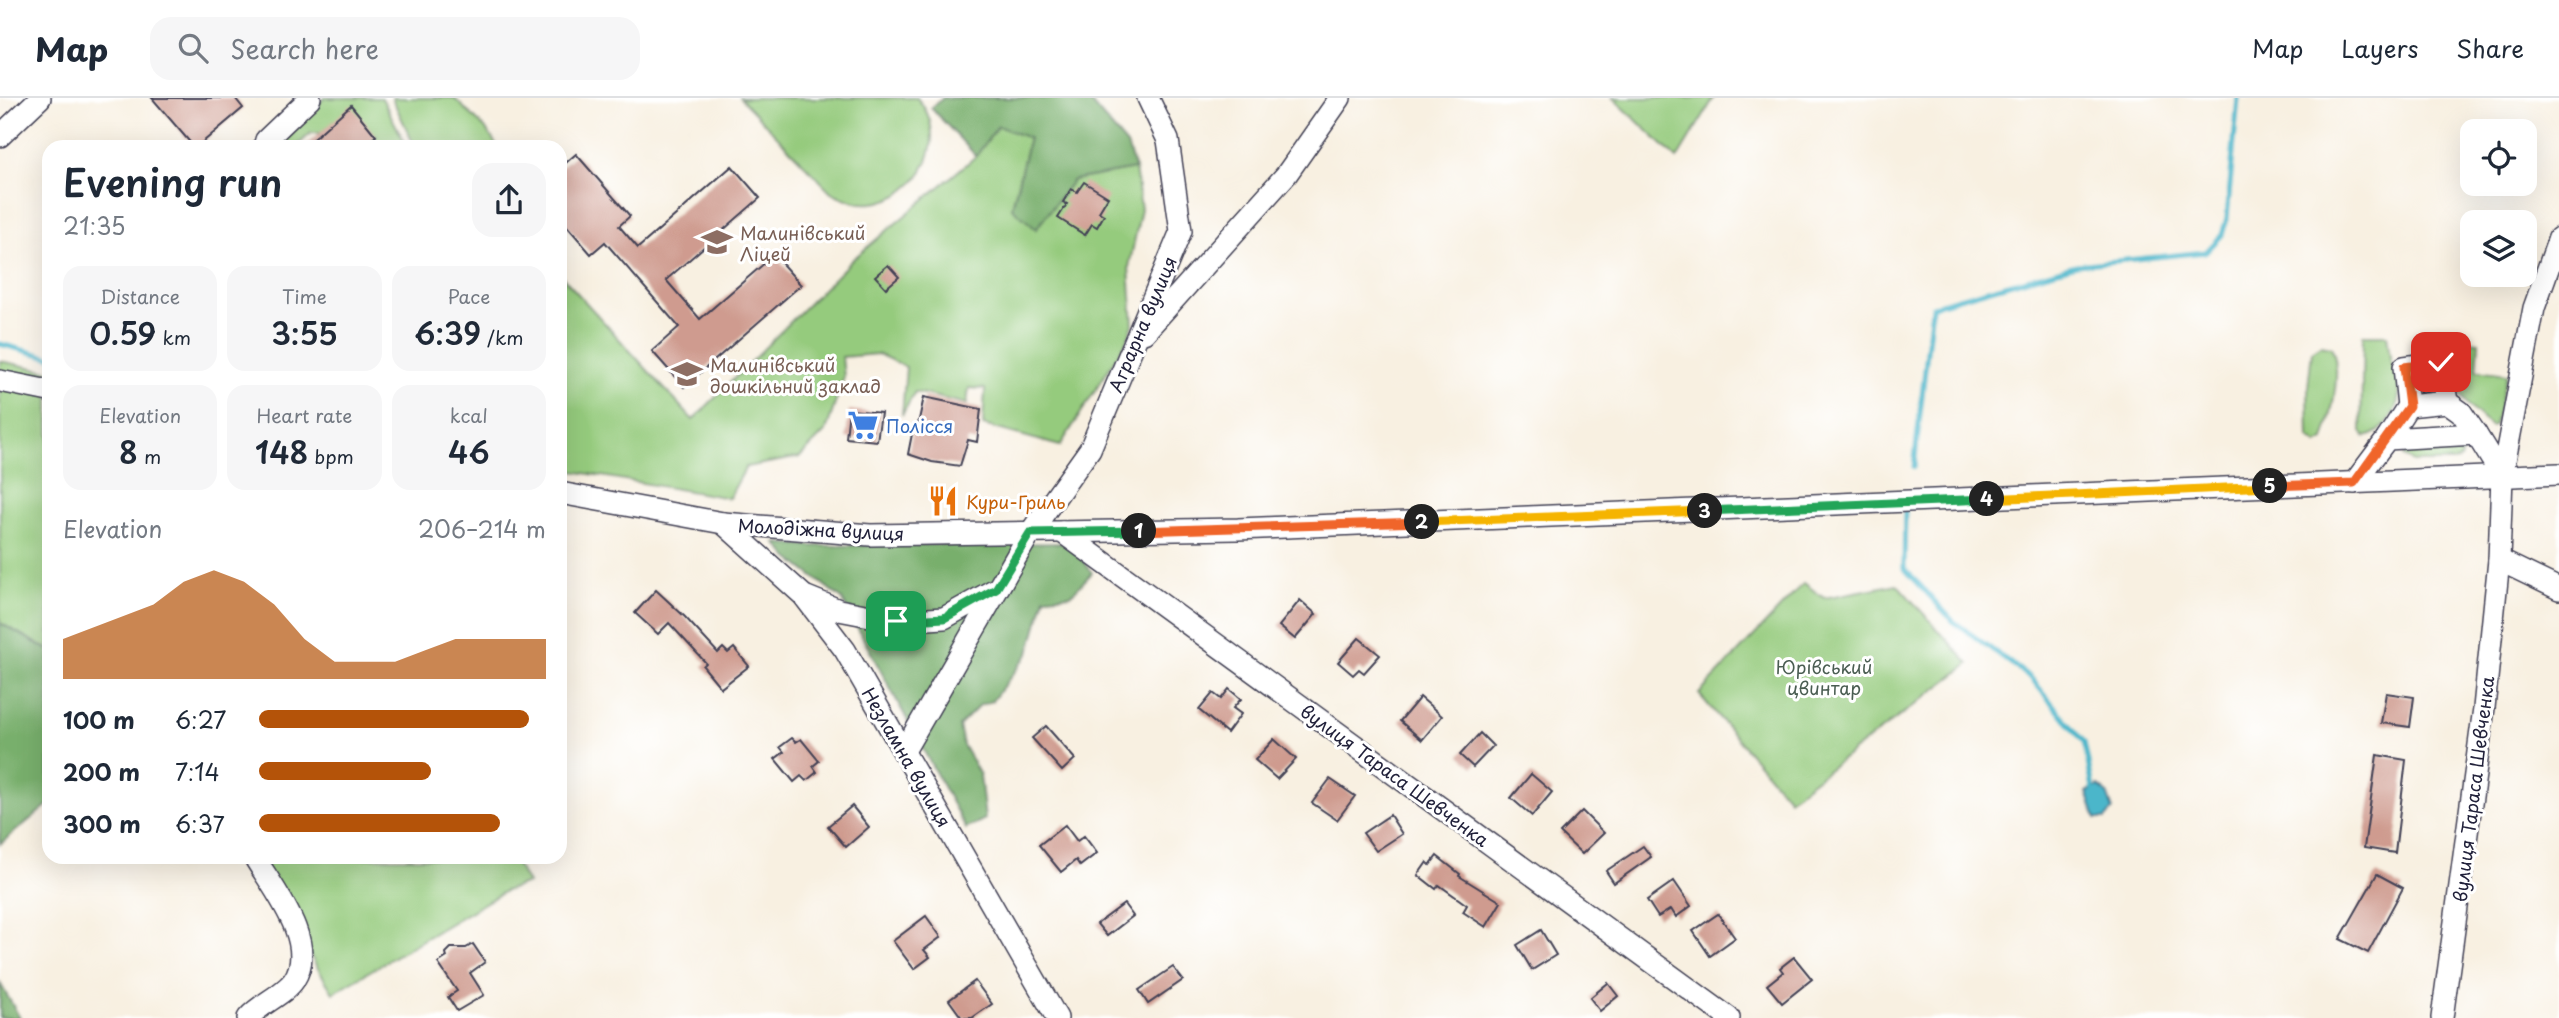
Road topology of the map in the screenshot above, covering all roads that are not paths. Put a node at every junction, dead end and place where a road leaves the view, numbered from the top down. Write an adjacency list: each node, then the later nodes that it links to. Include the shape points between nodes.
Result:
1 (40, 98): 5 (street)
2 (310, 98): 6 (street)
3 (1148, 98): 8 (street, Аграрна вулиця, via 1168,140 1181,232)
4 (1340, 98): 8 (street, via 1286,175)
5 (0, 136)
6 (267, 140)
7 (2559, 238): 16 (street, вулиця Тараса Шевченка, via 2534,308)
8 (1133, 345): 21 (street, Аграрна вулиця, via 1090,449)
9 (0, 381): 10 (street)
10 (42, 390)
11 (2447, 402): 12 (street); 12 (street, via 2441,362 2404,367); 13 (street, via 2461,412)
12 (2409, 406): 14 (street)
13 (2476, 434): 14 (street); 16 (street)
14 (2386, 439): 17 (street)
15 (2559, 474): 16 (street, Молодіжна вулиця)
16 (2502, 476): 17 (street, Молодіжна вулиця); 22 (street, вулиця Тараса Шевченка)
17 (2354, 483): 20 (street, Молодіжна вулиця)
18 (567, 494): 19 (street, Молодіжна вулиця)
19 (723, 523): 21 (street, Молодіжна вулиця, via 870,536); 25 (street, Незламна вулиця)
20 (1062, 532): 21 (street, Молодіжна вулиця); 30 (street, вулиця Тараса Шевченка)
21 (1030, 533): 23 (street, Аграрна вулиця)
22 (2499, 560): 24 (street); 31 (street, вулиця Тараса Шевченка)
23 (996, 589): 25 (street, via 944,618 896,621 839,610); 26 (street, Аграрна вулиця)
24 (2559, 589)
25 (803, 595): 26 (street, Незламна вулиця, via 845,650)
26 (904, 751): 29 (street, Незламна вулиця)
27 (259, 864): 28 (street, via 299,933 302,959 293,981)
28 (248, 1018)
29 (1056, 1018)
30 (1729, 1018)
31 (2442, 1018)

